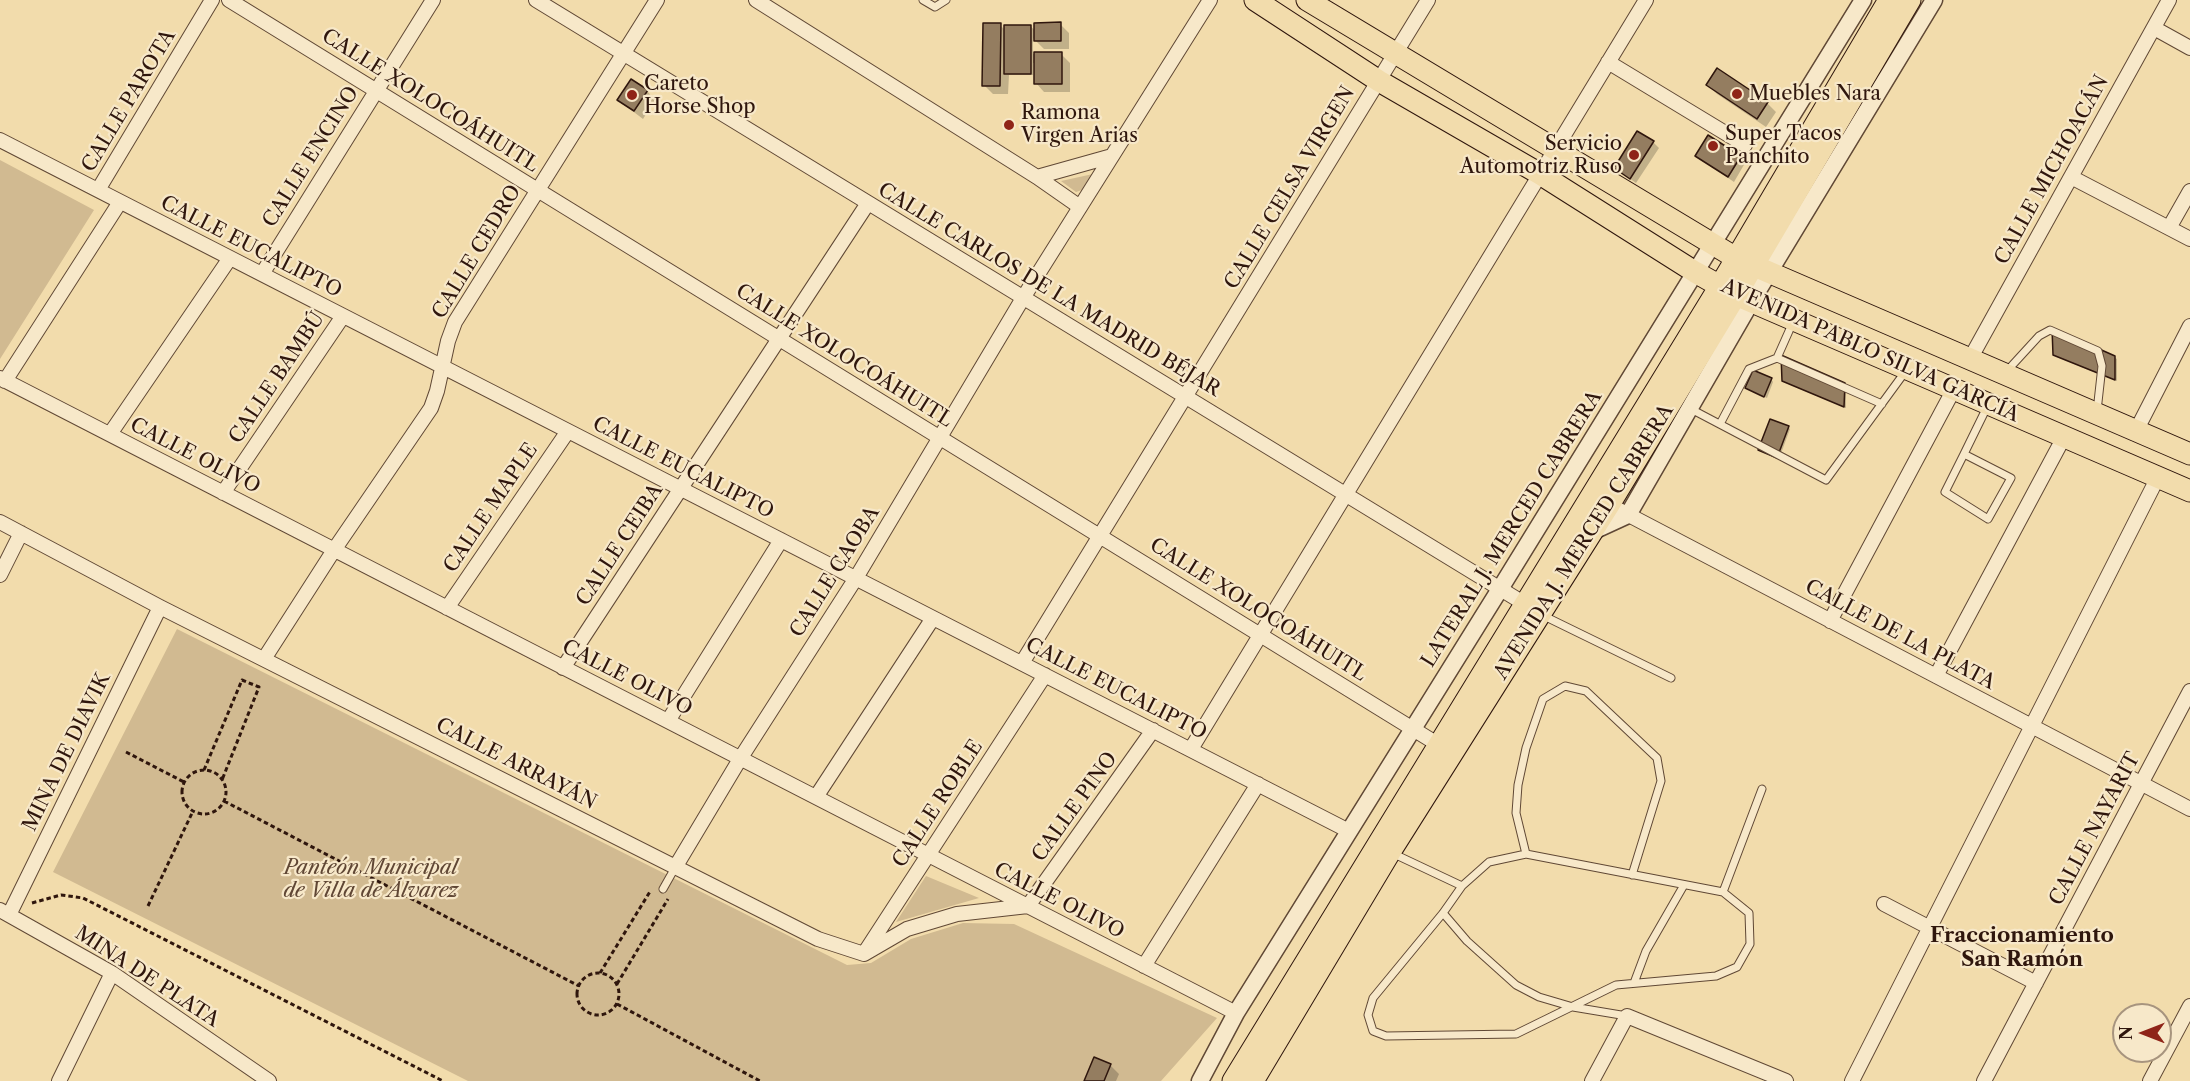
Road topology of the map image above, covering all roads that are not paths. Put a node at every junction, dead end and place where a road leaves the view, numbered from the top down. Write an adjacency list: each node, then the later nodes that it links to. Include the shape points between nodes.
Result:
1 (212, 0): 33 (street, CALLE PAROTA)
2 (229, 0): 25 (street, CALLE XOLOCOÁHUITL)
3 (433, 0): 25 (street, CALLE ENCINO)
4 (536, 0): 21 (street, CALLE CARLOS DE LA MADRID BÉJAR)
5 (657, 0): 21 (street, CALLE CEDRO)
6 (756, 0): 31 (street)
7 (922, 0): 8 (lane, via 935,7)
8 (946, 0)
9 (1210, 0): 29 (street, CALLE CAOBA)
10 (1255, 0): 24 (main road, AVENIDA PABLO SILVA GARCÍA)
11 (1307, 0): 22 (main road, AVENIDA PABLO SILVA GARCÍA)
12 (1428, 0): 22 (street, CALLE CELSA VIRGEN)
13 (1646, 0): 23 (street)
14 (1863, 0): 41 (street, LATERAL J. MERCED CABRERA)
15 (1889, 0): 43 (main road, AVENIDA J. MERCED CABRERA)
16 (1910, 0): 43 (main road, AVENIDA J. MERCED CABRERA)
17 (1934, 0): 43 (street)
18 (2169, 0): 19 (street, CALLE MICHOACÁN)
19 (2154, 28): 20 (street); 32 (street, CALLE MICHOACÁN)
20 (2190, 48)
21 (623, 53): 34 (street, CALLE CEDRO); 37 (street, CALLE CARLOS DE LA MADRID BÉJAR)
22 (1395, 53): 24 (street, CALLE CELSA VIRGEN); 28 (main road, AVENIDA PABLO SILVA GARCÍA)
23 (1608, 62): 27 (street); 28 (street)
24 (1378, 81): 30 (main road, AVENIDA PABLO SILVA GARCÍA); 59 (street, CALLE CELSA VIRGEN)
25 (376, 90): 34 (street, CALLE XOLOCOÁHUITL); 45 (street, CALLE ENCINO)
26 (0, 140): 33 (street, CALLE EUCALIPTO)
27 (1745, 145)
28 (1555, 149): 30 (street); 41 (main road, AVENIDA PABLO SILVA GARCÍA)
29 (1112, 156): 31 (street); 38 (street, CALLE CAOBA)
30 (1540, 174): 44 (main road, AVENIDA PABLO SILVA GARCÍA); 76 (street)
31 (1037, 177): 38 (street)
32 (2071, 177): 39 (street); 53 (street, CALLE MICHOACÁN)
33 (98, 190): 36 (street, CALLE EUCALIPTO)
34 (538, 190): 51 (street, CALLE XOLOCOÁHUITL); 54 (street, CALLE CEDRO, via 455,322)
35 (2190, 191): 39 (street)
36 (120, 202): 42 (street, CALLE EUCALIPTO); 57 (street)
37 (868, 203): 47 (street, CALLE CARLOS DE LA MADRID BÉJAR); 51 (street, CALLE CEIBA)
38 (1080, 207): 47 (street, CALLE CAOBA)
39 (2169, 228): 40 (street)
40 (2190, 238)
41 (1712, 245): 43 (main road, AVENIDA PABLO SILVA GARCÍA); 44 (street, LATERAL J. MERCED CABRERA)
42 (230, 258): 45 (street, CALLE EUCALIPTO); 67 (street)
43 (1752, 266): 46 (main road, AVENIDA J. MERCED CABRERA); 46 (street); 53 (main road, AVENIDA PABLO SILVA GARCÍA)
44 (1695, 272): 46 (main road, AVENIDA PABLO SILVA GARCÍA); 87 (street, LATERAL J. MERCED CABRERA)
45 (262, 274): 48 (street, CALLE EUCALIPTO)
46 (1736, 294): 49 (main road, AVENIDA PABLO SILVA GARCÍA); 62 (street); 77 (main road, AVENIDA J. MERCED CABRERA)
47 (1023, 298): 59 (street, CALLE CARLOS DE LA MADRID BÉJAR); 68 (street, CALLE CAOBA)
48 (343, 316): 54 (street, CALLE EUCALIPTO); 75 (street, CALLE BAMBÚ)
49 (1794, 320): 52 (lane); 55 (main road, AVENIDA PABLO SILVA GARCÍA)
50 (2190, 326): 66 (street)
51 (778, 338): 68 (street, CALLE XOLOCOÁHUITL); 73 (street, CALLE CEIBA)
52 (1777, 358): 60 (lane); 64 (lane, via 1749,369)
53 (1970, 359): 56 (main road, AVENIDA PABLO SILVA GARCÍA)
54 (443, 367): 65 (street, CALLE EUCALIPTO); 84 (street, CALLE CEDRO, via 430,408)
55 (1907, 369): 58 (main road, AVENIDA PABLO SILVA GARCÍA); 60 (lane)
56 (2004, 374): 63 (main road, AVENIDA PABLO SILVA GARCÍA); 63 (lane, via 2039,336 2050,330 2098,351 2102,366)
57 (3, 379): 67 (street, CALLE OLIVO)
58 (1954, 389): 61 (main road, AVENIDA PABLO SILVA GARCÍA); 92 (street)
59 (1185, 396): 76 (street, CALLE CARLOS DE LA MADRID BÉJAR); 82 (street)
60 (1882, 404): 64 (lane, via 1826,480)
61 (1989, 404): 69 (main road, AVENIDA PABLO SILVA GARCÍA); 70 (lane)
62 (1689, 408): 64 (lane); 78 (street)
63 (2096, 415): 66 (main road, AVENIDA PABLO SILVA GARCÍA)
64 (1720, 424)
65 (568, 431): 73 (street, CALLE EUCALIPTO); 89 (street, CALLE MAPLE)
66 (2136, 431): 71 (main road, AVENIDA PABLO SILVA GARCÍA)
67 (110, 434): 75 (street, CALLE OLIVO)
68 (939, 437): 82 (street, CALLE XOLOCOÁHUITL); 86 (street, CALLE CAOBA)
69 (2064, 437): 72 (main road, AVENIDA PABLO SILVA GARCÍA); 98 (street)
70 (1964, 454): 70 (lane, via 2011,478 1988,519 1946,492)
71 (2190, 454)
72 (2158, 477): 74 (main road, AVENIDA PABLO SILVA GARCÍA); 102 (street)
73 (681, 489): 83 (street, CALLE EUCALIPTO); 96 (street, CALLE CEIBA)
74 (2190, 491)
75 (223, 492): 84 (street, CALLE OLIVO)
76 (1345, 494): 87 (street, CALLE CARLOS DE LA MADRID BÉJAR); 93 (street)
77 (1600, 500): 78 (street, CALLE DE LA PLATA); 80 (main road, AVENIDA J. MERCED CABRERA); 90 (main road, AVENIDA J. MERCED CABRERA)
78 (1628, 514): 80 (street); 92 (street, CALLE DE LA PLATA)
79 (0, 522): 81 (street, CALLE ARRAYÁN)
80 (1592, 531): 90 (main road, AVENIDA J. MERCED CABRERA)
81 (21, 533): 85 (street); 88 (street, CALLE ARRAYÁN)
82 (1100, 536): 93 (street, CALLE XOLOCOÁHUITL); 95 (street)
83 (781, 540): 86 (street, CALLE EUCALIPTO); 101 (street)
84 (334, 549): 89 (street, CALLE OLIVO); 94 (street, CALLE CEDRO)
85 (0, 575)
86 (856, 578): 91 (street, CALLE EUCALIPTO); 107 (street, CALLE CAOBA)
87 (1500, 589): 90 (street, CALLE CARLOS DE LA MADRID BÉJAR); 103 (street, LATERAL J. MERCED CABRERA)
88 (160, 607): 94 (street, CALLE ARRAYÁN); 125 (street, MINA DE DIAVIK)
89 (447, 608): 96 (street, CALLE OLIVO)
90 (1533, 609): 99 (lane); 105 (main road, AVENIDA J. MERCED CABRERA); 114 (main road, AVENIDA J. MERCED CABRERA)
91 (933, 618): 95 (street, CALLE EUCALIPTO); 111 (street)
92 (1830, 621): 98 (street, CALLE DE LA PLATA)
93 (1260, 635): 103 (street, CALLE XOLOCOÁHUITL); 106 (street)
94 (264, 659): 117 (street, CALLE ARRAYÁN)
95 (1022, 663): 97 (street, CALLE EUCALIPTO)
96 (563, 668): 101 (street, CALLE OLIVO)
97 (1045, 675): 104 (street, CALLE EUCALIPTO); 116 (street, CALLE ROBLE)
98 (1936, 676): 102 (street, CALLE DE LA PLATA)
99 (1671, 678)
100 (2190, 691): 109 (street, CALLE NAYARIT)
101 (668, 721): 107 (street, CALLE OLIVO)
102 (2031, 726): 109 (street, CALLE DE LA PLATA); 127 (street)
103 (1413, 729): 105 (street, CALLE XOLOCOÁHUITL); 113 (street, LATERAL J. MERCED CABRERA)
104 (1154, 730): 106 (street, CALLE EUCALIPTO); 124 (street, CALLE PINO)
105 (1439, 745): 140 (main road, AVENIDA J. MERCED CABRERA)
106 (1191, 749): 108 (street, CALLE EUCALIPTO)
107 (740, 759): 111 (street, CALLE OLIVO); 117 (street, CALLE CAOBA)
108 (1258, 784): 113 (street, CALLE EUCALIPTO); 129 (street)
109 (2141, 784): 112 (street, CALLE DE LA PLATA); 132 (street, CALLE NAYARIT)
110 (1762, 789): 122 (lane)
111 (816, 797): 116 (street, CALLE OLIVO)
112 (2190, 809)
113 (1349, 831): 135 (street, LATERAL J. MERCED CABRERA)
114 (1390, 852): 120 (lane); 141 (main road, AVENIDA J. MERCED CABRERA)
115 (1526, 854): 118 (lane); 118 (lane, via 1516,813 1526,748 1543,699 1565,686 1586,691 1657,758 1661,781); 120 (lane, via 1489,862)
116 (929, 856): 124 (street, CALLE OLIVO); 128 (street, CALLE ROBLE)
117 (676, 866): 121 (lane); 128 (street, CALLE ARRAYÁN, via 818,939)
118 (1632, 875): 119 (lane)
119 (1683, 885): 122 (lane); 131 (lane, via 1646,951)
120 (1462, 886): 126 (lane)
121 (663, 889)
122 (1723, 892): 131 (lane, via 1749,913 1750,944 1737,967 1716,976)
123 (1884, 904): 127 (street)
124 (1028, 906): 128 (street, via 957,914 907,929); 129 (street, CALLE OLIVO)
125 (4, 912): 130 (street, MINA DE PLATA)
126 (1443, 913): 134 (lane, via 1467,941 1516,985); 134 (lane, via 1373,998 1368,1015 1373,1031 1386,1036 1516,1034)
127 (1929, 928): 132 (street); 144 (street)
128 (864, 954)
129 (1144, 966): 135 (street, CALLE OLIVO)
130 (112, 973): 137 (street); 138 (street, MINA DE PLATA)
131 (1634, 983): 134 (lane, via 1616,985)
132 (2036, 983): 145 (street, CALLE NAYARIT)
133 (2190, 1006): 146 (street)
134 (1573, 1007): 136 (lane)
135 (1236, 1013): 139 (street, LATERAL J. MERCED CABRERA)
136 (1627, 1016): 142 (street); 143 (street)
137 (60, 1081)
138 (269, 1081)
139 (1200, 1081)
140 (1233, 1081)
141 (1252, 1081)
142 (1592, 1081)
143 (1786, 1081)
144 (1852, 1081)
145 (1984, 1081)
146 (2150, 1081)

